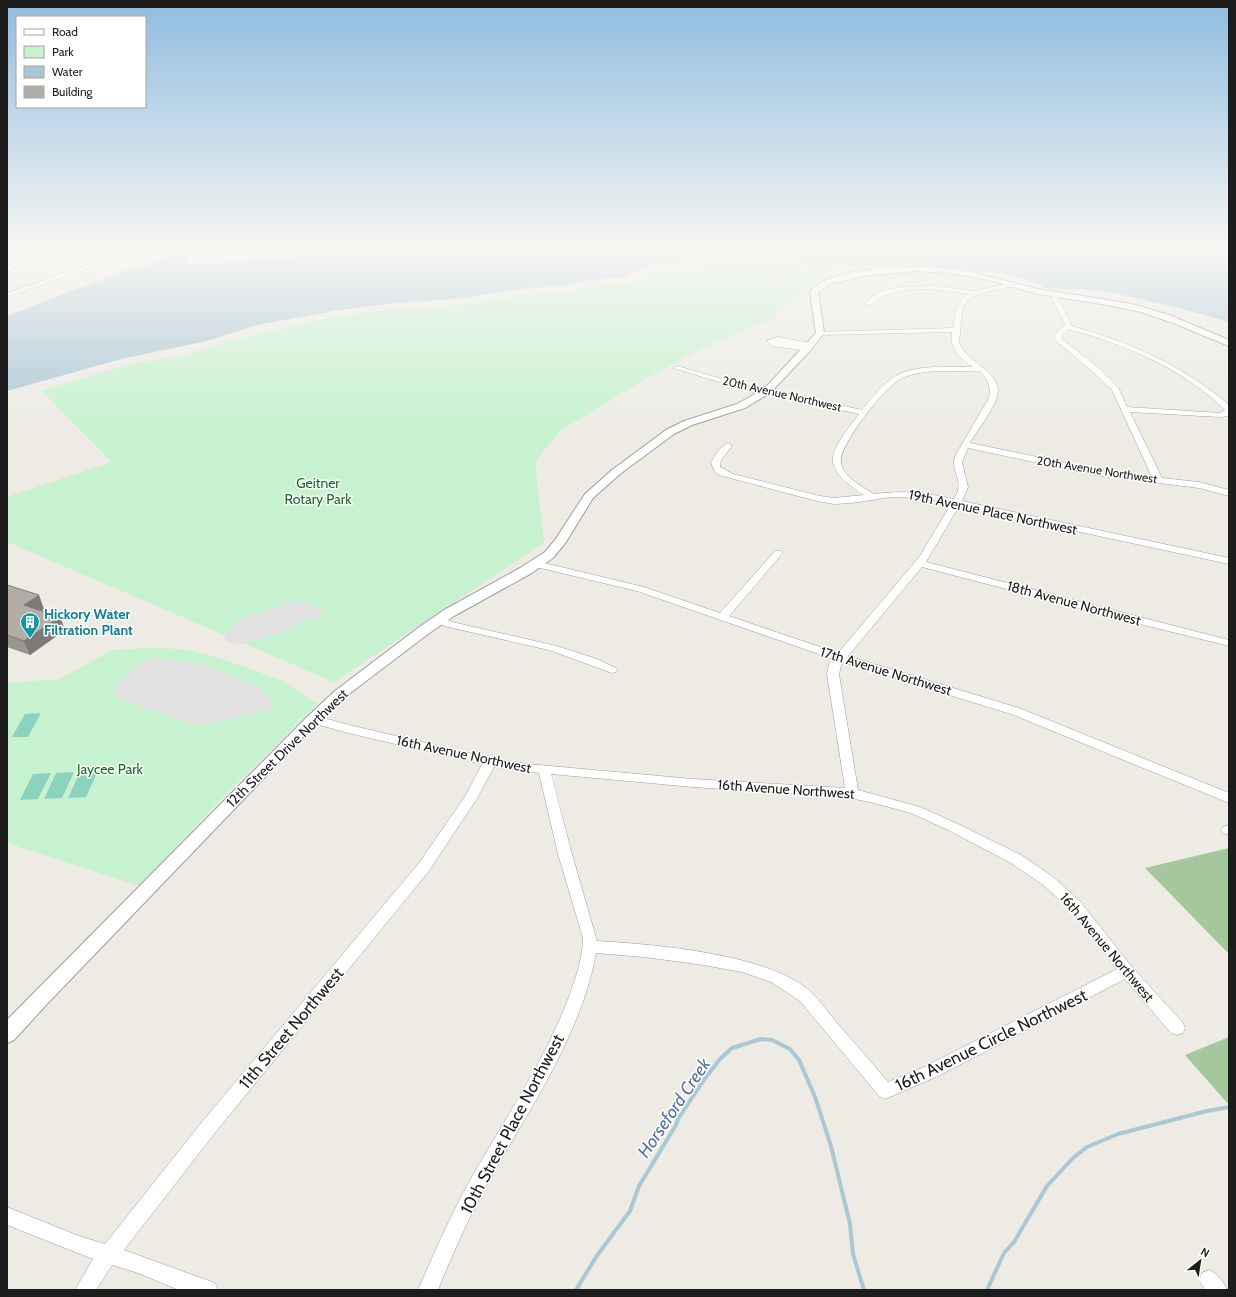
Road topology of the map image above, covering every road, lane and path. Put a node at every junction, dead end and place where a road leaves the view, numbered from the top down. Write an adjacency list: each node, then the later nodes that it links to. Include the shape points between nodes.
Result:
1 (817, 310): 7 (street)
2 (960, 310): 6 (street)
3 (1061, 310): 5 (street)
4 (1143, 310): 8 (street)
5 (1067, 327): 12 (street, via 1058,335 1059,340 1108,381); 13 (street, via 1109,338 1178,373 1206,391)
6 (956, 330): 7 (street); 10 (street, via 957,348)
7 (820, 333): 11 (street, 12th Street Drive Northwest)
8 (1229, 343)
9 (677, 368): 11 (street, 20th Avenue Northwest, via 758,391)
10 (979, 369): 14 (street, via 921,371 898,377 887,384); 15 (street, via 991,380 994,394)
11 (767, 391): 14 (street, 20th Avenue Northwest); 24 (street, 12th Street Drive Northwest, via 741,406 679,427 641,453 589,496 560,542 549,555)
12 (1125, 409): 13 (street, via 1220,415); 17 (street)
13 (1229, 411)
14 (864, 413): 19 (street, via 840,444 835,458 843,475)
15 (965, 445): 17 (street, 20th Avenue Northwest, via 1095,472); 20 (street, via 958,461 964,486)
16 (728, 446): 19 (street, 19th Avenue Place Northwest, via 714,462 717,469 726,475 823,500 845,501)
17 (1159, 481): 18 (street, 20th Avenue Northwest, via 1199,485)
18 (1229, 493)
19 (872, 497): 20 (street, 19th Avenue Place Northwest, via 911,493)
20 (957, 501): 22 (street, 19th Avenue Place Northwest); 23 (street)
21 (778, 553): 25 (street)
22 (1229, 561)
23 (919, 563): 27 (street, 18th Avenue Northwest); 28 (street)
24 (536, 564): 25 (street, 17th Avenue Northwest, via 640,589); 26 (street, 12th Street Drive Northwest)
25 (722, 617): 28 (street, 17th Avenue Northwest)
26 (440, 619): 29 (street, via 448,624 550,648); 30 (street, 12th Street Drive Northwest, via 346,690)
27 (1229, 643)
28 (840, 658): 33 (street, via 836,661 833,674); 34 (street, 17th Avenue Northwest, via 1016,710)
29 (612, 670)
30 (313, 719): 31 (street, 16th Avenue Northwest, via 348,730); 38 (street, 12th Street Drive Northwest)
31 (490, 762): 32 (street, 16th Avenue Northwest); 40 (street, 11th Street Northwest, via 471,797 424,867 208,1128)
32 (544, 770): 33 (street, 16th Avenue Northwest); 35 (street, 10th Street Place Northwest, via 590,938)
33 (852, 793): 36 (street, 16th Avenue Northwest, via 930,816 1016,860 1047,880 1074,904)
34 (1229, 798)
35 (590, 947): 36 (street, 16th Avenue Circle Northwest, via 713,961 757,970 777,978 805,996 885,1091 930,1072); 43 (street, 10th Street Place Northwest, via 578,991 555,1048 537,1084 486,1168 444,1250)
36 (1128, 971): 37 (street, 16th Avenue Northwest)
37 (1177, 1028)
38 (7, 1034)
39 (7, 1216): 40 (street)
40 (108, 1254): 41 (street, 11th Street Northwest); 42 (street)
41 (85, 1290)
42 (208, 1290)
43 (428, 1290)

